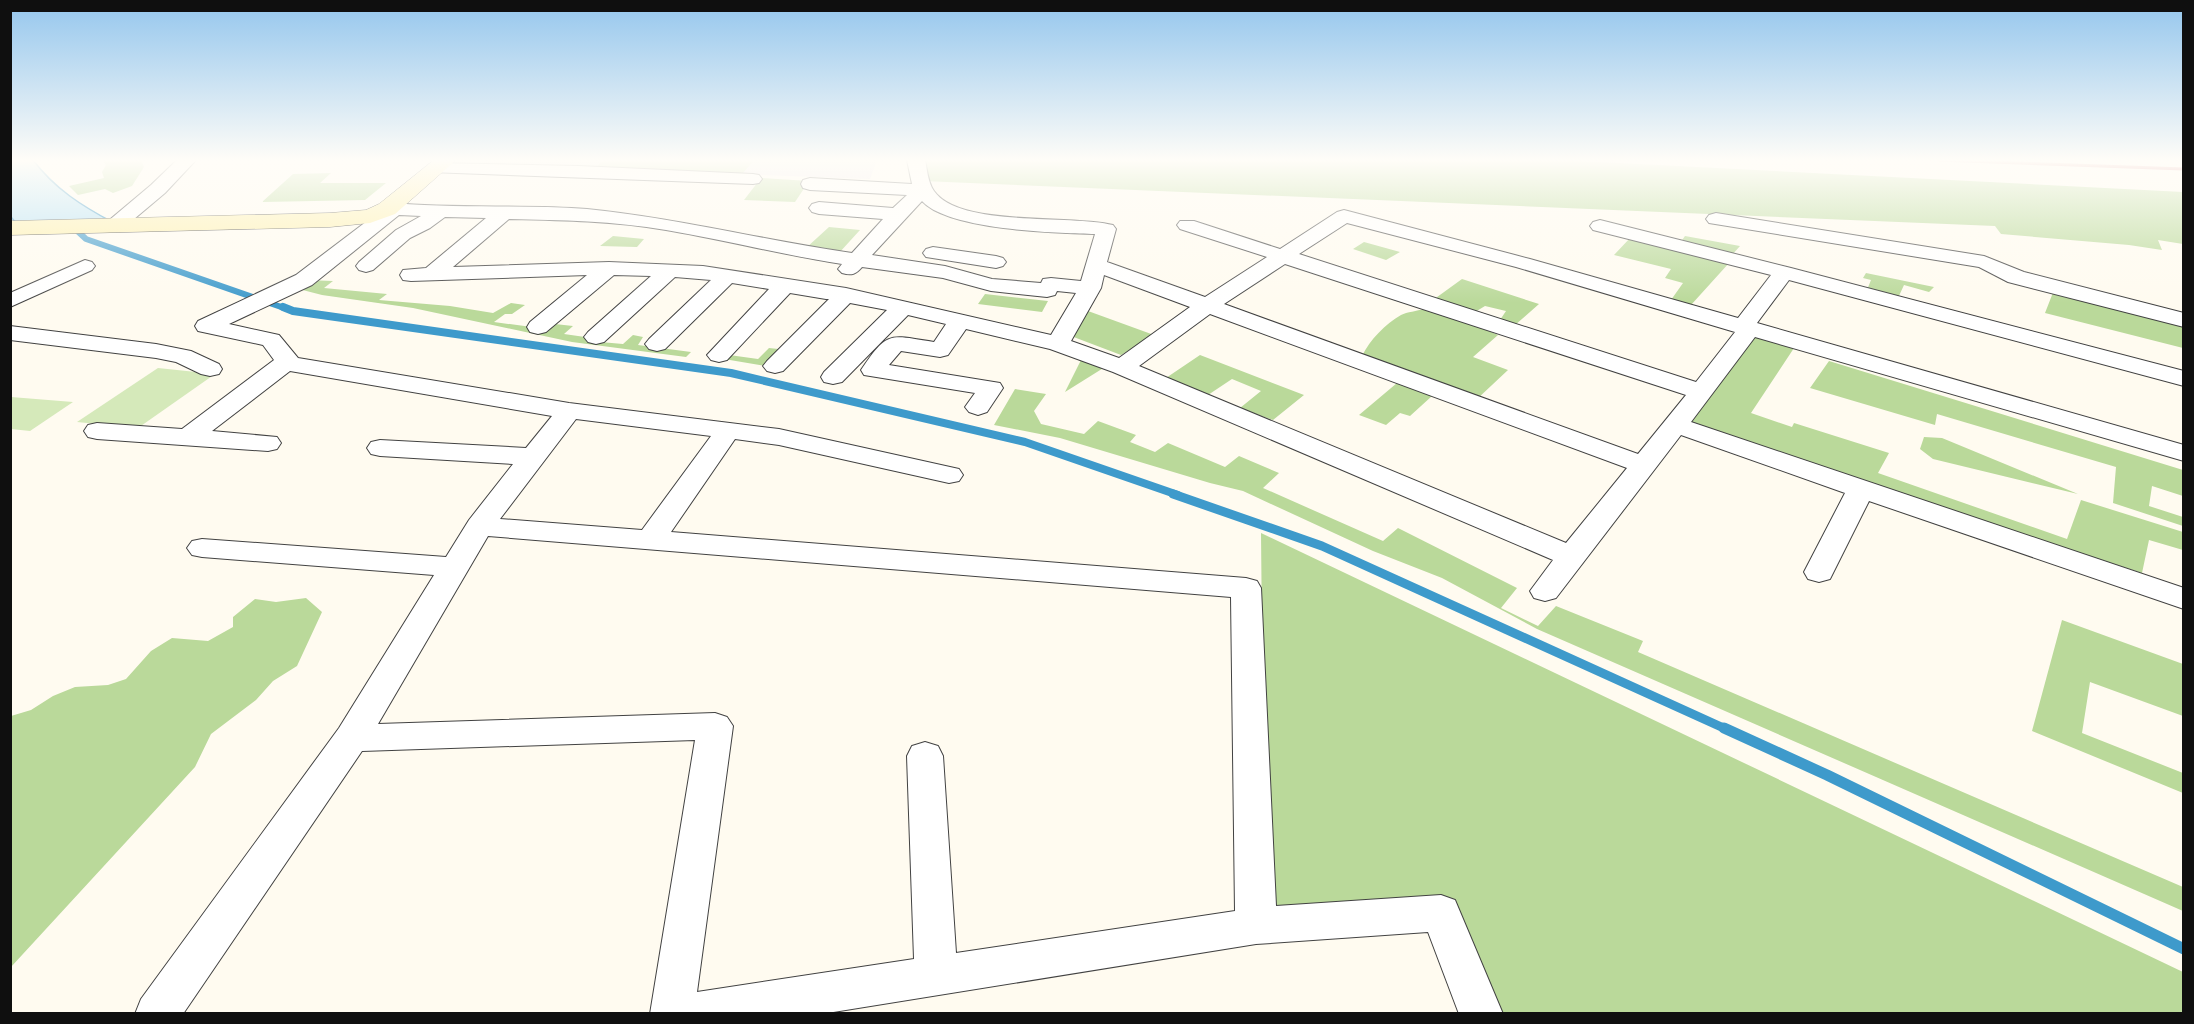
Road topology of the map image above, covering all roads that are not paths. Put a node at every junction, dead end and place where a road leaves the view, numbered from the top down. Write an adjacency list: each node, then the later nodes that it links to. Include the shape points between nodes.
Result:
1 (135, 208): 11 (street)
2 (819, 208): 8 (street)
3 (904, 208): 8 (street)
4 (948, 208): 26 (street, via 982,220 1106,229)
5 (391, 209): 6 (street); 11 (street, via 370,216 330,220); 35 (street, via 304,280)
6 (440, 211): 7 (street); 20 (street, via 403,234)
7 (504, 213): 16 (street, via 584,215 665,224 789,250); 21 (street, via 421,275)
8 (898, 214): 16 (street)
9 (1716, 219): 32 (street, via 1984,262 2016,277)
10 (1187, 225): 15 (street)
11 (112, 226): 13 (street)
12 (1600, 226): 23 (street)
13 (10, 228)
14 (920, 251): 17 (street)
15 (1282, 256): 30 (street); 36 (street, via 1344,216); 49 (street)
16 (860, 258): 24 (street); 28 (street)
17 (968, 258): 18 (street); 24 (street)
18 (996, 262)
19 (85, 266): 29 (street)
20 (366, 266)
21 (609, 268): 22 (street); 34 (street)
22 (670, 270): 25 (street); 38 (street)
23 (1784, 272): 36 (street); 48 (street)
24 (953, 274): 26 (street, via 1002,286 1047,290 1051,284)
25 (728, 276): 27 (street); 39 (street)
26 (1094, 277): 30 (street); 40 (street)
27 (785, 285): 28 (street); 41 (street)
28 (836, 293): 31 (street); 44 (street)
29 (10, 300)
30 (1208, 305): 45 (street); 60 (street)
31 (903, 307): 33 (street); 47 (street)
32 (2184, 320)
33 (960, 321): 40 (street); 50 (street, via 940,350 895,343 873,370 991,388)
34 (538, 327)
35 (217, 328): 42 (street); 43 (street, via 271,340 286,357)
36 (1746, 328): 49 (street); 58 (street)
37 (10, 333): 42 (street)
38 (596, 337)
39 (657, 344)
40 (1058, 344): 45 (street)
41 (719, 355)
42 (183, 356): 46 (street)
43 (285, 363): 51 (street); 55 (street)
44 (775, 366)
45 (1122, 367): 66 (street)
46 (210, 369)
47 (833, 377)
48 (2184, 379)
49 (1703, 392): 52 (street)
50 (978, 407)
51 (570, 411): 53 (street); 59 (street)
52 (1676, 425): 60 (street); 62 (street)
53 (729, 429): 61 (street); 64 (street)
54 (97, 431): 55 (street)
55 (188, 436): 56 (street)
56 (268, 443)
57 (380, 448): 59 (street)
58 (2184, 453)
59 (534, 457): 63 (street)
60 (1642, 464): 66 (street)
61 (949, 475)
62 (1861, 489): 68 (street); 70 (street)
63 (479, 526): 64 (street); 67 (street)
64 (651, 539): 73 (street, via 1246,588)
65 (202, 548): 67 (street)
66 (1570, 556): 69 (street)
67 (453, 567): 71 (street)
68 (1819, 572)
69 (1545, 591)
70 (2184, 599)
71 (352, 738): 75 (street); 76 (street, via 715,726)
72 (925, 756): 74 (street)
73 (1256, 926): 74 (street); 78 (street, via 1441,913)
74 (936, 974): 77 (street)
75 (157, 1014)
76 (672, 1014)
77 (687, 1014)
78 (1481, 1014)

